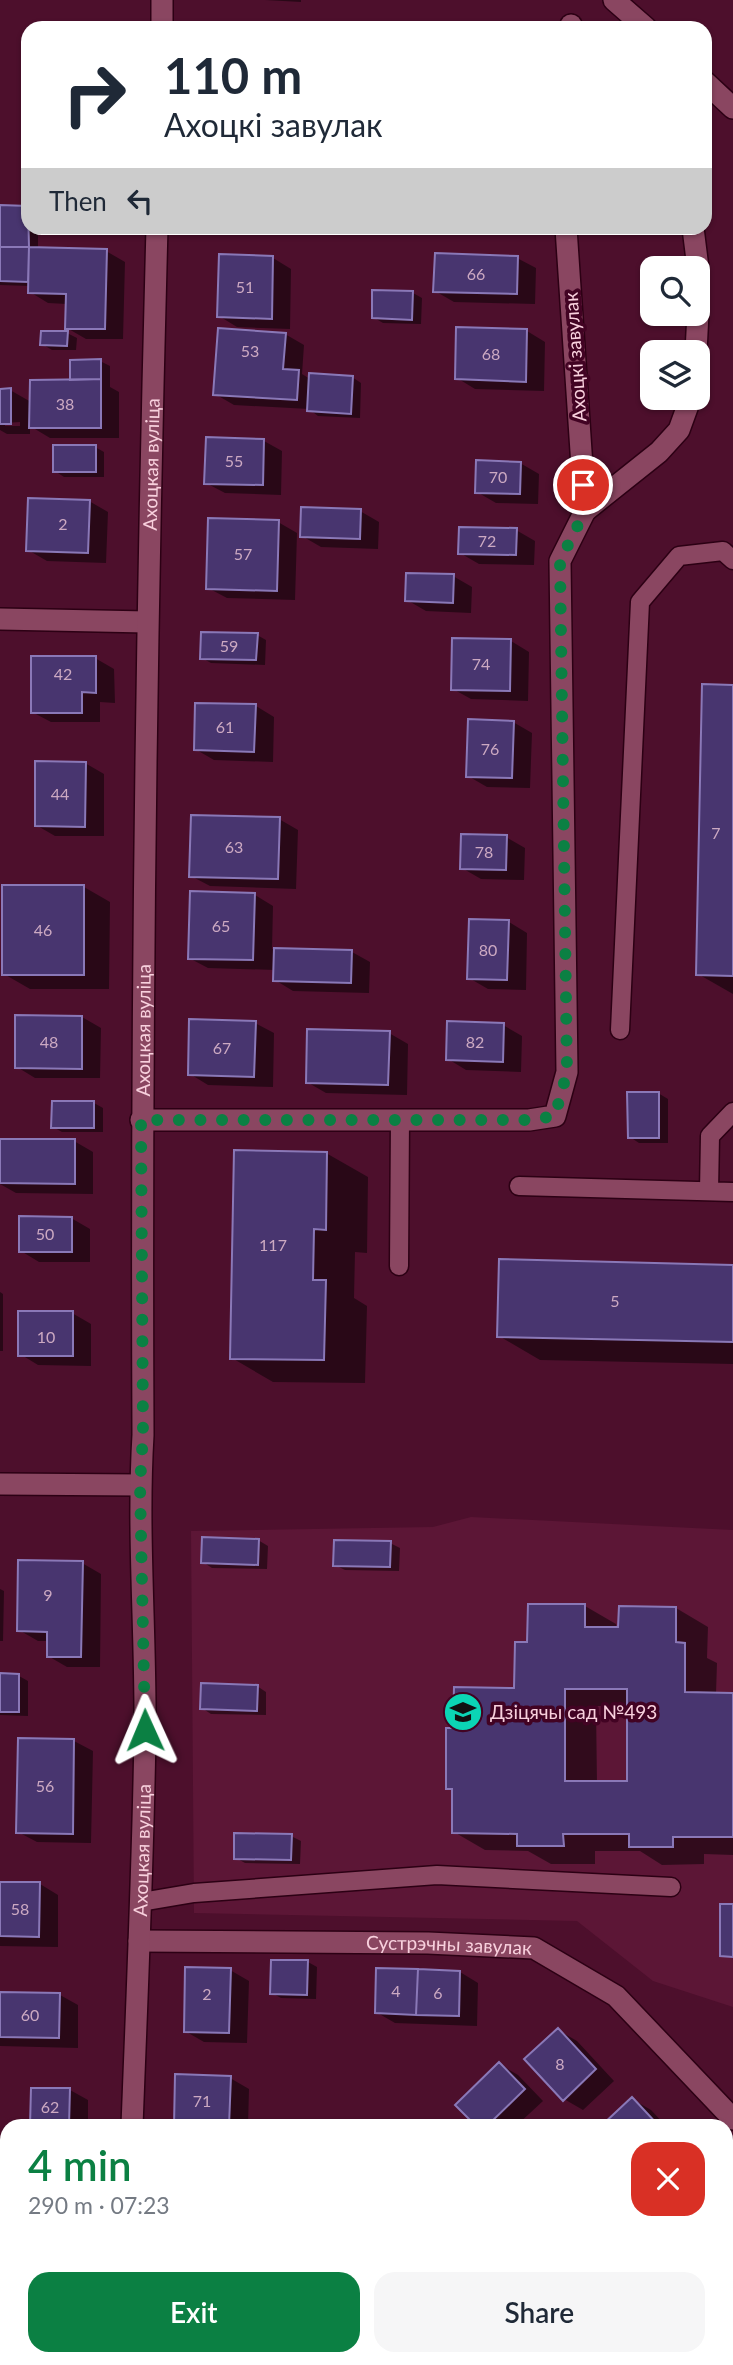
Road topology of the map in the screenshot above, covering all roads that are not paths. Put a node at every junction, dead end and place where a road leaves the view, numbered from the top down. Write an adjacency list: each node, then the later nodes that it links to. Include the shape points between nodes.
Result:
1 (162, 0): 3 (street)
2 (614, 0): 4 (street)
3 (162, 21)
4 (638, 21)
5 (712, 88): 6 (street)
6 (733, 108)
7 (157, 235): 15 (street, Ахоцкая вуліца)
8 (566, 235): 12 (street, Ахоцкі завулак)
9 (694, 235): 10 (street)
10 (696, 256)
11 (686, 410): 12 (street, via 679,430 659,452)
12 (585, 511): 18 (street, via 560,561 567,1072 555,1116)
13 (733, 560): 16 (lane, via 723,551 679,556 640,603)
14 (0, 619): 15 (street)
15 (147, 622): 19 (street, Ахоцкая вуліца)
16 (620, 1030)
17 (733, 1112): 21 (lane, via 710,1136)
18 (400, 1119): 19 (street); 23 (lane)
19 (141, 1120): 25 (street, Ахоцкая вуліца)
20 (519, 1186): 21 (lane)
21 (709, 1191): 22 (lane)
22 (733, 1192)
23 (399, 1266)
24 (0, 1484): 25 (street)
25 (140, 1485): 27 (street, Ахоцкая вуліца, via 145,1730)
26 (671, 1887): 27 (lane, via 437,1875 194,1893)
27 (141, 1902): 28 (street, Ахоцкая вуліца)
28 (139, 1941): 29 (street, Ахоцкая вуліца); 30 (street, Сустрэчны завулак, via 534,1948 616,1996)
29 (132, 2119)
30 (733, 2119)

